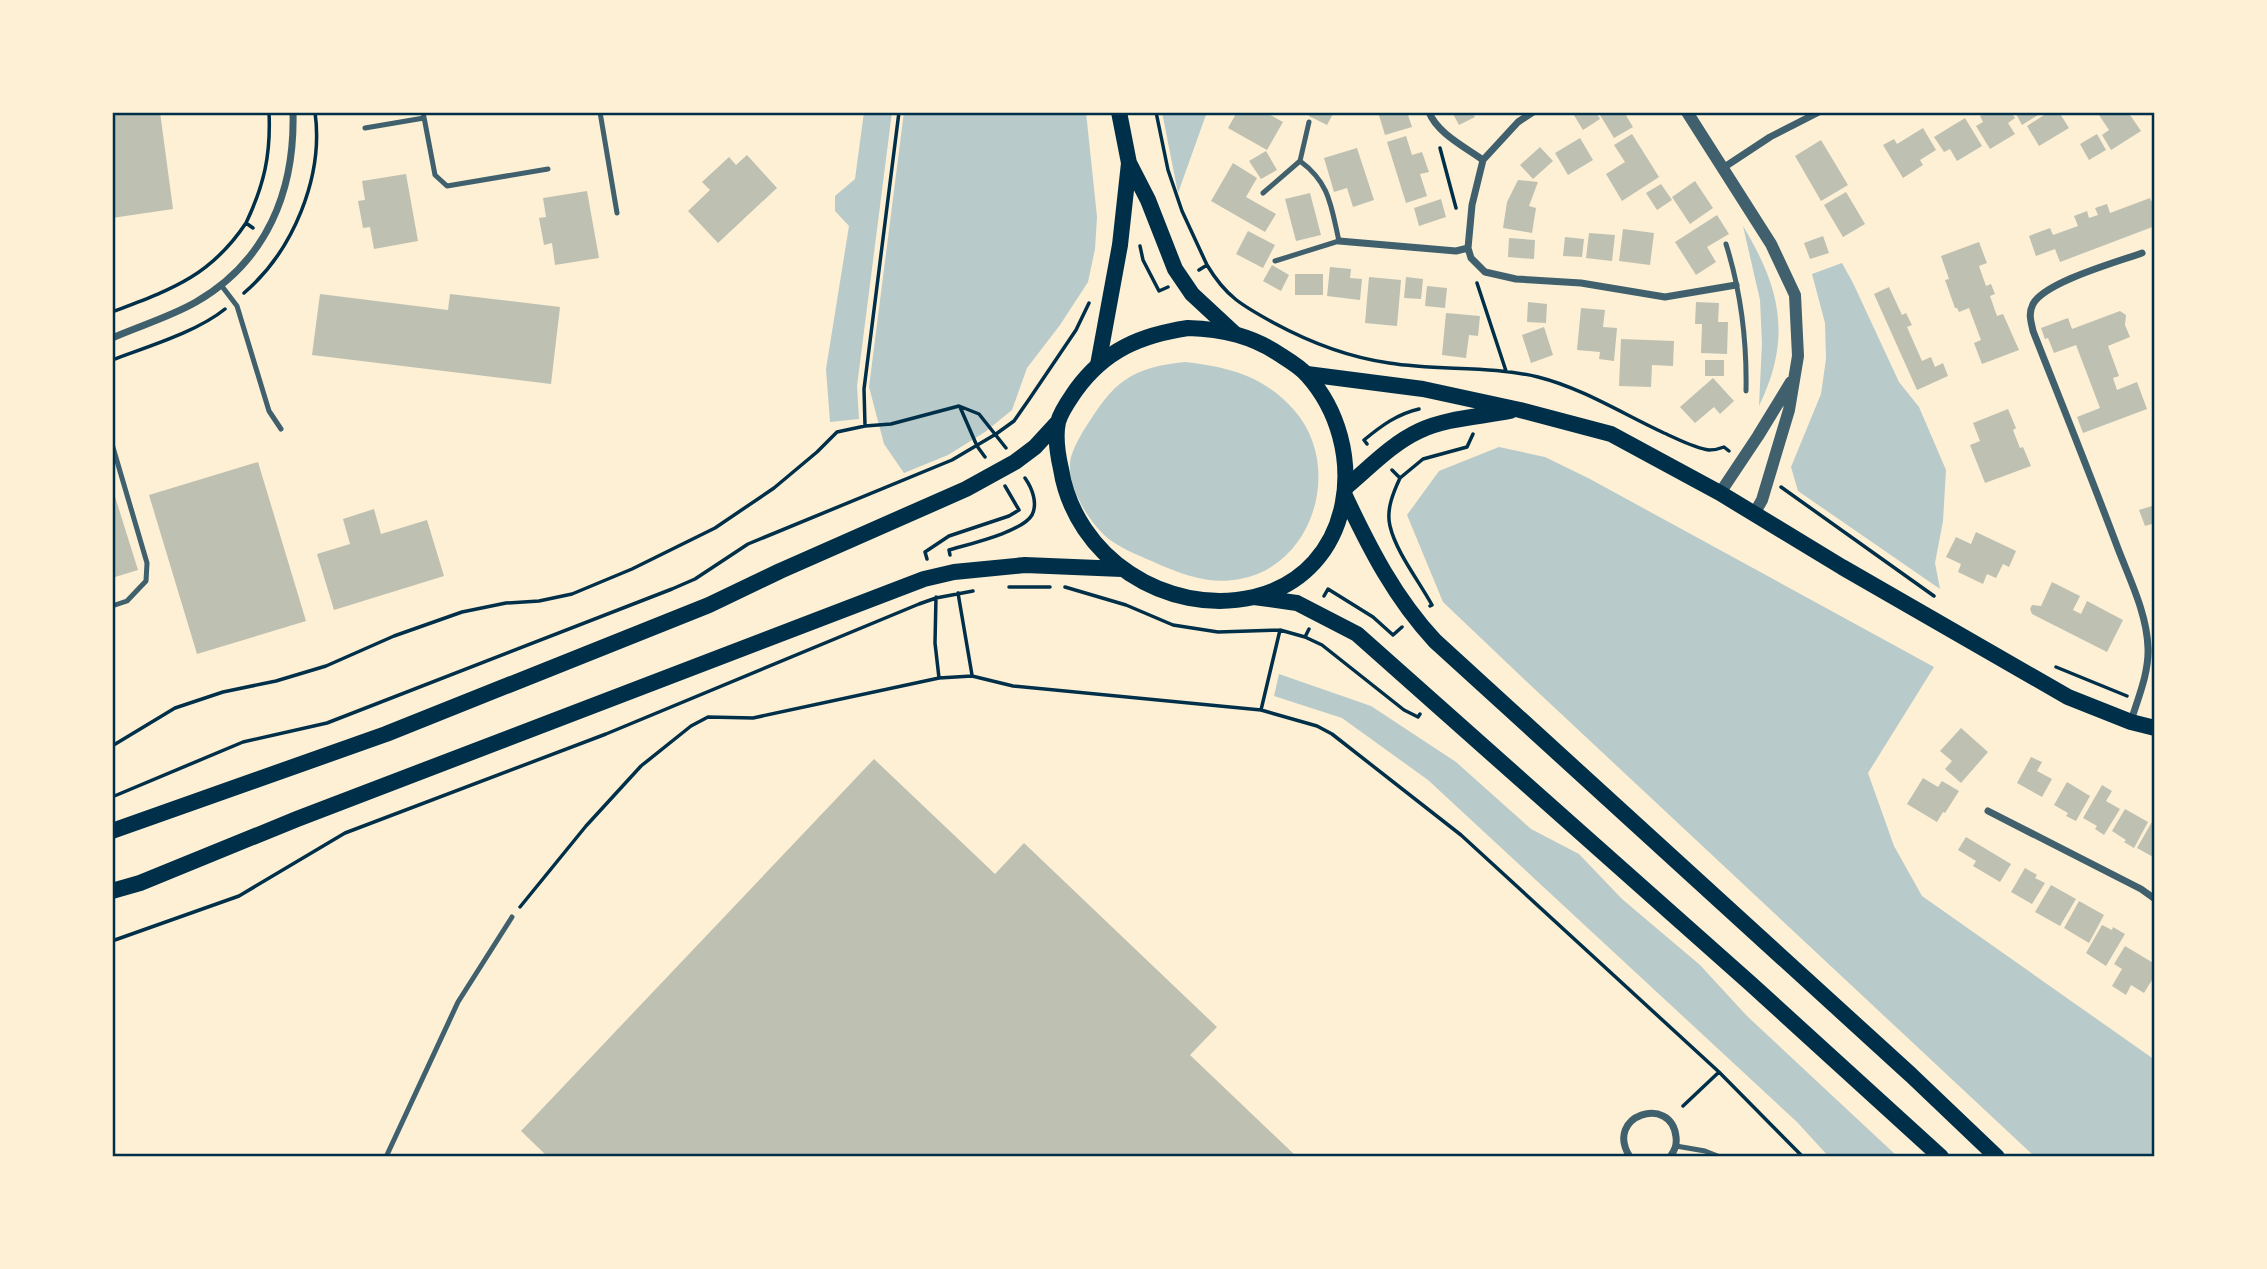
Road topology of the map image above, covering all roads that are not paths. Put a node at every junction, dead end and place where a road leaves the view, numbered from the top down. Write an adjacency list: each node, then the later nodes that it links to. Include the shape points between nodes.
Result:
1 (293, 112): 23 (street, via 292,161 281,203 250,257)
2 (600, 112): 17 (lane)
3 (1119, 112): 13 (main road)
4 (1429, 112): 11 (street, via 1440,128)
5 (1533, 112): 11 (street)
6 (1687, 112): 14 (street)
7 (1819, 112): 14 (street)
8 (423, 115): 10 (lane); 15 (lane, via 435,175 447,186)
9 (1309, 122): 12 (lane)
10 (365, 128)
11 (1483, 159): 20 (street)
12 (1300, 161): 16 (lane); 18 (lane, via 1316,172 1326,188)
13 (1129, 163): 25 (main road, via 1175,269 1192,294); 27 (main road, via 1120,245)
14 (1723, 168): 29 (street, via 1771,244 1795,295)
15 (548, 169)
16 (1263, 193)
17 (617, 213)
18 (1339, 240): 20 (street, via 1456,251); 22 (lane)
19 (1726, 244): 24 (lane)
20 (1468, 248): 24 (street, via 1485,272 1516,279 1581,283 1665,297)
21 (2142, 253): 41 (street, via 2061,283 2034,303 2029,315 2145,627 2146,668)
22 (1275, 261)
23 (221, 285): 26 (street, via 195,302); 33 (lane, via 237,306 269,411)
24 (1736, 285): 30 (lane, via 1744,322)
25 (1234, 332): 27 (main road, via 1188,328 1148,335); 28 (main road, via 1264,344)
26 (112, 338)
27 (1098, 365): 32 (main road, via 1069,400)
28 (1307, 374): 31 (main road, via 1423,389); 35 (main road, via 1337,426)
29 (1795, 376): 36 (street); 37 (street, via 1789,410)
30 (1746, 391)
31 (1520, 410): 35 (main road, via 1417,432); 36 (main road, via 1611,434)
32 (1058, 422): 38 (main road, via 1064,489 1077,520 1097,547); 44 (main road, via 1015,462 966,489 709,604 386,734)
33 (281, 429)
34 (112, 444): 40 (lane, via 148,562 146,581 127,601)
35 (1345, 492): 39 (main road, via 1341,518 1322,554 1292,581); 56 (main road, via 1389,583 1435,642)
36 (1720, 493): 37 (main road)
37 (1754, 514): 41 (main road, via 2022,673)
38 (1122, 569): 39 (main road, via 1186,596); 45 (main road, via 1025,565 923,579)
39 (1254, 597): 55 (main road, via 1297,603 1357,634)
40 (112, 606)
41 (2131, 722): 42 (main road)
42 (2155, 728)
43 (1988, 811): 47 (street)
44 (112, 831)
45 (140, 883): 46 (main road); 48 (main road)
46 (112, 891)
47 (2155, 899)
48 (112, 901)
49 (512, 917): 51 (lane, via 458,1002)
50 (1676, 1146): 52 (street, via 1675,1130 1667,1119 1646,1113 1625,1130); 53 (street); 54 (lane)
51 (386, 1157)
52 (1630, 1157)
53 (1670, 1157)
54 (1720, 1157)
55 (1941, 1157)
56 (1997, 1157)

